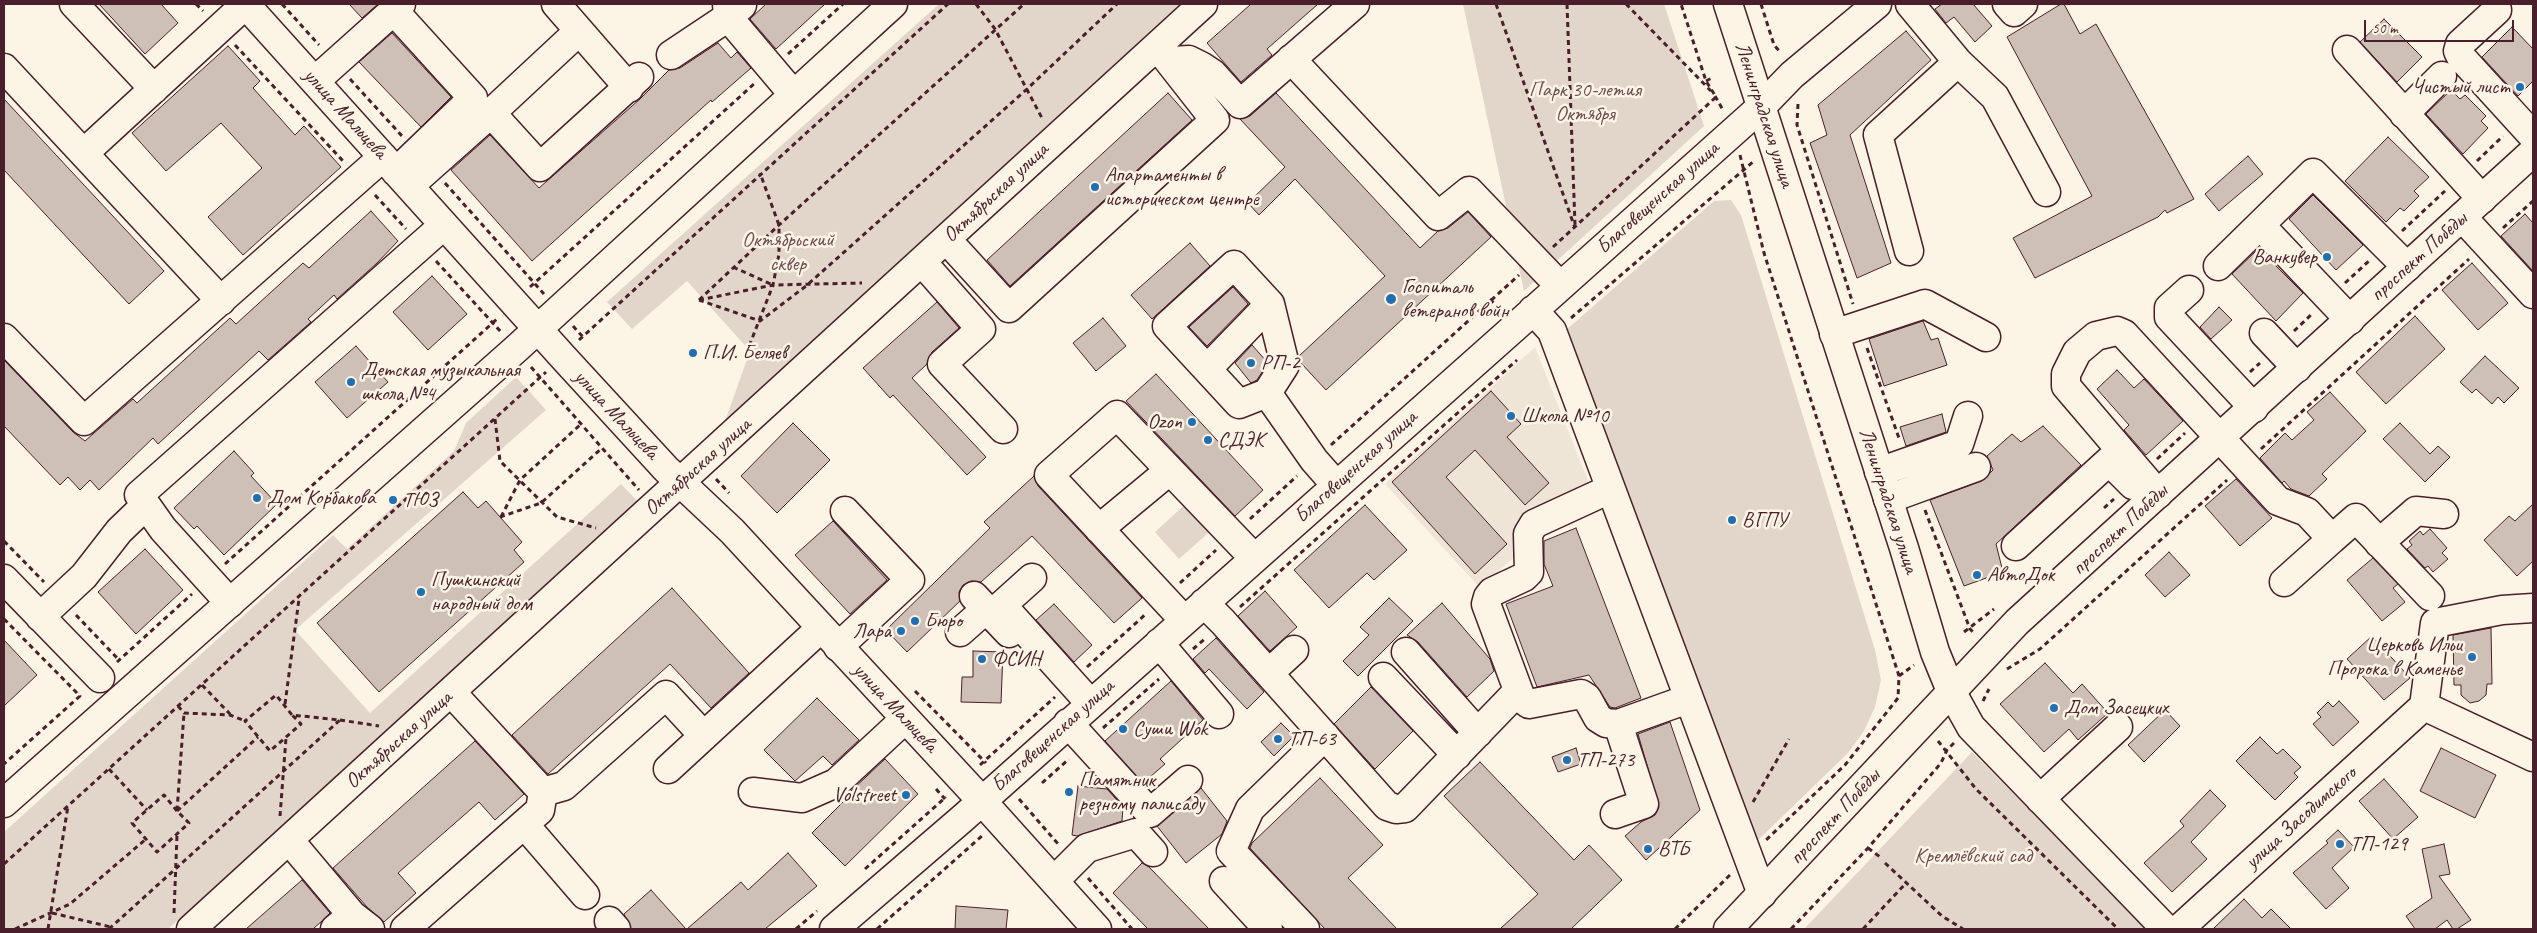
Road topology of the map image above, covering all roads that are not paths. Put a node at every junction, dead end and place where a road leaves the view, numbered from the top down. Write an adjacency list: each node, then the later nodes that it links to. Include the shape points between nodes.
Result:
1 (74, 4): 24 (street)
2 (245, 4): 23 (street, улица Мальцева); 24 (street)
3 (556, 4): 15 (street)
4 (892, 4): 25 (street)
5 (1203, 4): 17 (street, Октябрьская улица)
6 (1355, 4): 19 (street)
7 (1728, 4): 26 (street, Ленинградская улица)
8 (1876, 4): 26 (street, Благовещенская улица, via 1792,75)
9 (1910, 4): 20 (street)
10 (2007, 4): 11 (street, via 2014,12)
11 (2023, 4)
12 (398, 7): 23 (street); 32 (street, via 473,98)
13 (733, 8): 18 (street); 25 (street, via 771,69)
14 (2497, 10): 29 (street, via 2460,44 2458,51)
15 (579, 31): 27 (street); 27 (street, via 634,82 540,168)
16 (2347, 50): 28 (street)
17 (1164, 53): 19 (street, via 1189,60 1213,74 1240,104); 38 (street, Октябрьская улица, via 1054,140); 38 (street, via 1215,120 1009,308)
18 (671, 55)
19 (1291, 59): 43 (street, via 1438,216 1469,191)
20 (1958, 62): 33 (street, via 1994,97); 39 (street, via 1878,135)
21 (4, 68): 31 (street)
22 (2442, 76): 28 (street)
23 (316, 81): 32 (street, улица Мальцева)
24 (154, 89): 31 (street)
25 (794, 94): 50 (street)
26 (1760, 107): 43 (street, Благовещенская улица); 52 (street, Ленинградская улица)
27 (490, 113): 32 (street)
28 (2404, 114): 34 (street)
29 (2533, 136)
30 (2533, 152): 34 (street, проспект Победы)
31 (84, 153): 46 (street)
32 (396, 172): 36 (street, улица Мальцева); 46 (street)
33 (2046, 192)
34 (2482, 199): 35 (street, проспект Победы)
35 (2462, 217): 42 (street, проспект Победы); 45 (street)
36 (444, 225): 50 (street, улица Мальцева); 72 (street, via 139,495)
37 (2260, 225): 41 (street); 42 (street, via 2313,172); 49 (street)
38 (946, 240): 40 (street, Октябрьская улица)
39 (1909, 251)
40 (922, 262): 61 (street, via 981,329 942,364); 67 (street, Октябрьская улица)
41 (2218, 266)
42 (2407, 267): 49 (street, проспект Победы)
43 (1560, 286): 48 (street, Благовещенская улица)
44 (2189, 290): 58 (street, via 2169,308 2169,317)
45 (2533, 294)
46 (221, 301): 54 (street, via 84,421)
47 (1270, 304): 56 (street); 56 (street, via 1234,265 1167,326); 57 (street, via 1285,365)
48 (1533, 310): 68 (street, Благовещенская улица); 69 (street, via 1552,331)
49 (2350, 320): 55 (street, проспект Победы)
50 (537, 329): 67 (street, улица Мальцева); 84 (street)
51 (2264, 333): 55 (street)
52 (1834, 334): 53 (street, via 1925,304); 66 (street, Ленинградская улица)
53 (1986, 337)
54 (4, 338)
55 (2298, 368): 58 (street, проспект Победы)
56 (1207, 369): 57 (street, via 1239,404)
57 (1268, 394): 68 (street, via 1314,460)
58 (2254, 408): 62 (street, проспект Победы)
59 (1968, 416): 66 (street, via 1959,444)
60 (2078, 427): 63 (street)
61 (1003, 429)
62 (2219, 439): 70 (street, проспект Победы); 70 (street, via 2124,334 2107,332 2085,343 2066,374 2066,386); 76 (street, via 2278,501 2307,512)
63 (2108, 461): 70 (street); 78 (street)
64 (1976, 467): 71 (street)
65 (1169, 471): 75 (street); 75 (street, via 1117,415 1049,475); 79 (street)
66 (1879, 472): 71 (street, Ленинградская улица)
67 (681, 484): 89 (street, улица Мальцева, via 709,506); 99 (street, Октябрьская улица)
68 (1336, 485): 79 (street, Благовещенская улица)
69 (1610, 489): 97 (street, via 1534,524 1528,534 1529,572 1488,597 1486,604); 100 (street)
70 (2154, 498): 98 (street, проспект Победы, via 2017,622)
71 (1888, 499): 98 (street, Ленинградская улица, via 1934,652)
72 (146, 505): 84 (street); 87 (street, via 119,531 84,576)
73 (845, 511): 89 (street, via 910,580)
74 (2444, 514): 77 (street, via 2416,511)
75 (1100, 529): 86 (street, via 1163,598)
76 (2332, 539): 77 (street, via 2356,518); 82 (street)
77 (2380, 543): 83 (street)
78 (2016, 546)
79 (1254, 558): 86 (street, Благовещенская улица)
80 (1032, 578): 96 (street, via 1002,605)
81 (4, 579): 87 (street)
82 (2284, 582)
83 (2430, 596)
84 (230, 603): 117 (street)
85 (2533, 608): 101 (street, via 2502,610 2435,623)
86 (1194, 612): 90 (street, Благовещенская улица); 93 (street, via 1223,622)
87 (40, 617): 95 (street)
88 (960, 632): 96 (street, via 980,603)
89 (829, 637): 104 (street, улица Мальцева); 108 (street)
90 (1159, 642): 102 (street, Благовещенская улица); 103 (street)
91 (1294, 650): 93 (street)
92 (1406, 652): 107 (street)
93 (1269, 673): 109 (street)
94 (1383, 677): 110 (street)
95 (100, 678)
96 (1067, 686): 102 (street)
97 (1518, 691): 105 (street, via 1523,701 1529,704 1581,694 1587,698 1598,718); 107 (street)
98 (1951, 691): 116 (street, Ленинградская улица, via 1971,726); 126 (street, проспект Победы)
99 (451, 692): 114 (street); 122 (street, Октябрьская улица)
100 (1688, 699): 105 (street); 126 (street)
101 (2424, 706): 111 (street); 136 (street, улица Засодимского)
102 (1080, 712): 118 (street, Благовещенская улица); 121 (street, via 1086,743)
103 (1219, 714)
104 (905, 719): 115 (street, via 836,783 802,798); 118 (street, улица Мальцева, via 962,781)
105 (1618, 724): 119 (street, via 1644,804)
106 (2118, 727): 116 (street)
107 (1478, 733): 110 (street)
108 (704, 736): 112 (street); 114 (street, via 666,695 564,786)
109 (1325, 736): 110 (street, via 1387,806 1396,809 1405,808); 133 (street, via 1250,809 1232,851)
110 (1457, 755)
111 (2533, 757)
112 (668, 769)
113 (1188, 780): 121 (street)
114 (542, 792): 120 (street, via 540,810)
115 (753, 792)
116 (2040, 799): 135 (street, Ленинградская улица)
117 (4, 803)
118 (972, 809): 123 (street, улица Мальцева, via 999,820); 127 (street, Благовещенская улица)
119 (1615, 814)
120 (524, 824): 125 (street); 130 (street)
121 (1147, 833): 123 (street, via 1087,848)
122 (283, 845): 128 (street); 129 (street, Октябрьская улица)
123 (1054, 881): 131 (street, улица Мальцева)
124 (1224, 881): 132 (street)
125 (585, 894)
126 (1762, 894): 134 (street, проспект Победы)
127 (826, 919)
128 (352, 924)
129 (182, 925)
130 (404, 929)
131 (1097, 929)
132 (1268, 929)
133 (1305, 929)
134 (1728, 929)
135 (2166, 929)
136 (2179, 929)

